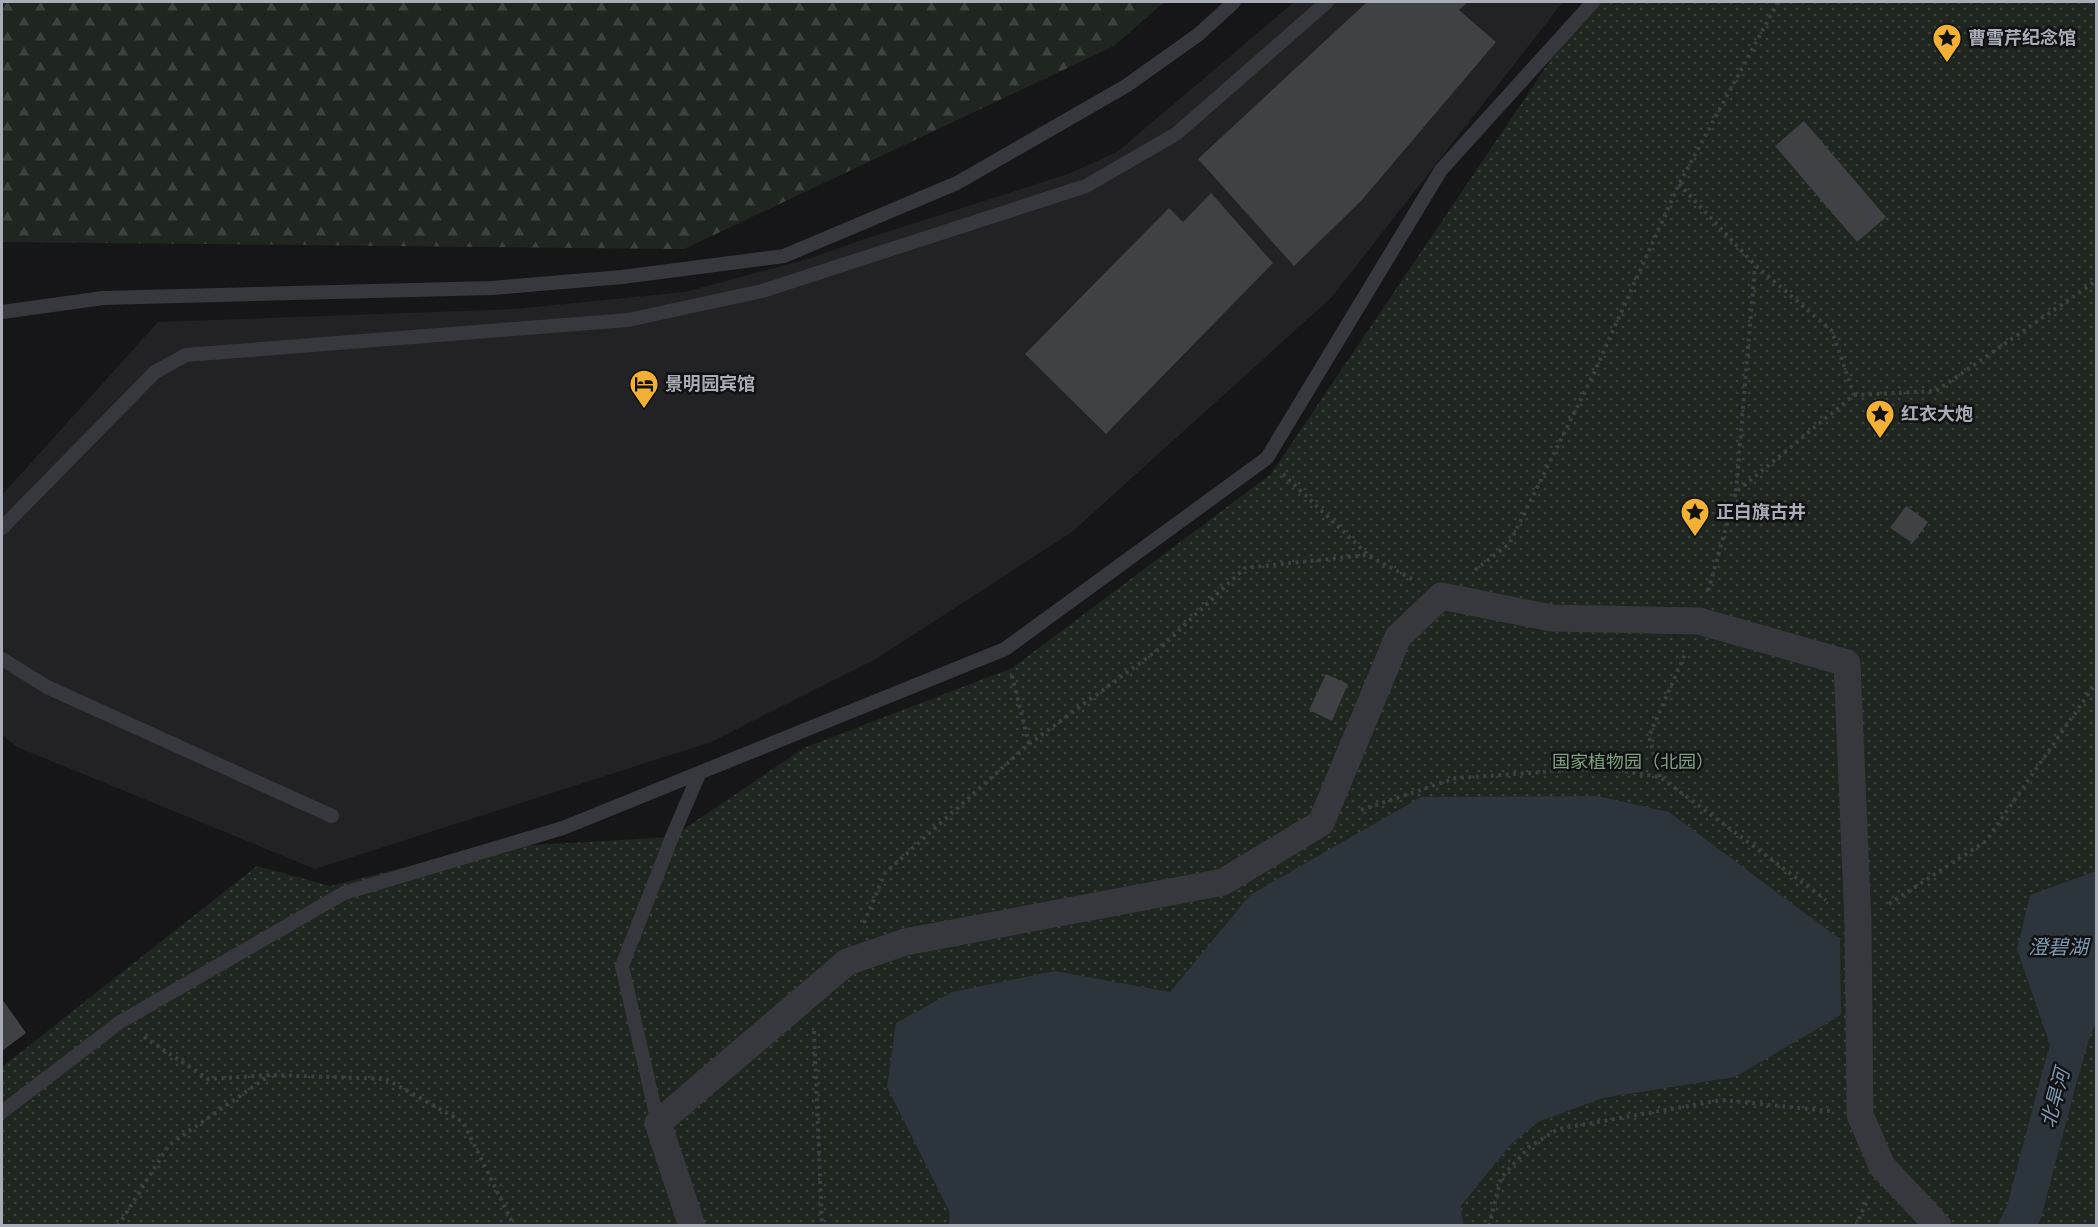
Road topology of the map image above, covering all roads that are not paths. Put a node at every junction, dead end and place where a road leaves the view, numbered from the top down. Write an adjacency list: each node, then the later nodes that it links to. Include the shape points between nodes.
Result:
1 (1234, 2): 4 (lane, via 1199,34 1126,86 957,183 784,256 622,277 492,288 103,298)
2 (1327, 2): 5 (lane, via 1176,134 1086,186 762,291 628,320 186,355 155,372)
3 (1593, 2): 7 (lane, via 1441,170 1267,458 1005,649)
4 (2, 312)
5 (2, 528)
6 (2, 659): 8 (lane, via 47,687)
7 (699, 774): 9 (lane, via 563,828 344,893 120,1022); 10 (lane, via 622,966)
8 (332, 816)
9 (2, 1113)
10 (658, 1123): 11 (street, via 847,962 905,942 1223,882 1321,823 1398,637 1441,596 1551,618 1699,621 1847,663 1858,924 1860,1115 1882,1166); 12 (street)
11 (1937, 1225)
12 (692, 1226)

